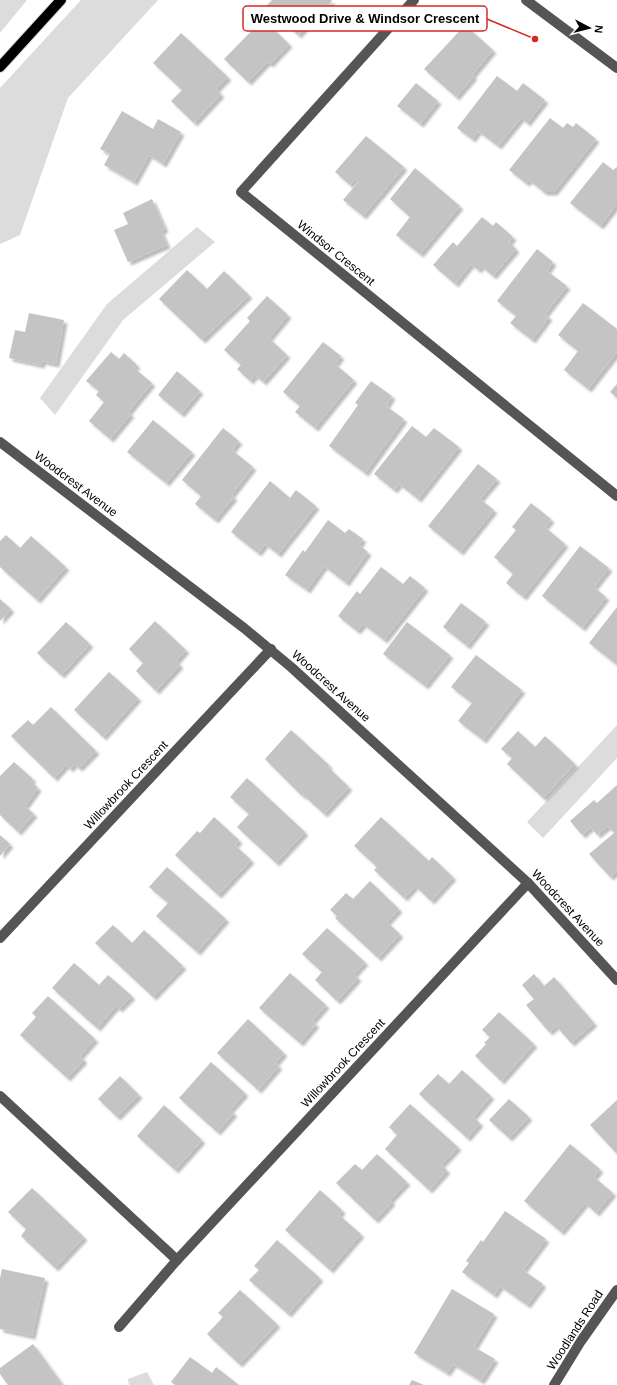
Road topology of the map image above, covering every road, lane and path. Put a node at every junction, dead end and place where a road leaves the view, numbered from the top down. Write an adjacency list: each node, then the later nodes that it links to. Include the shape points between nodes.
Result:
1 (61, 0): 4 (main road)
2 (414, 0): 7 (street, Windsor Crescent, via 241,192)
3 (526, 0): 5 (street)
4 (0, 67)
5 (617, 68)
6 (0, 442): 8 (street, Woodcrest Avenue)
7 (617, 496)
8 (271, 649): 9 (street, Woodcrest Avenue); 10 (street, Willowbrook Crescent)
9 (528, 883): 11 (street, Woodcrest Avenue); 13 (street, Willowbrook Crescent)
10 (0, 938)
11 (617, 980)
12 (0, 1096): 13 (street)
13 (177, 1260): 15 (street, Willowbrook Crescent)
14 (617, 1290): 16 (street, Woodlands Road)
15 (119, 1327)
16 (554, 1385)

